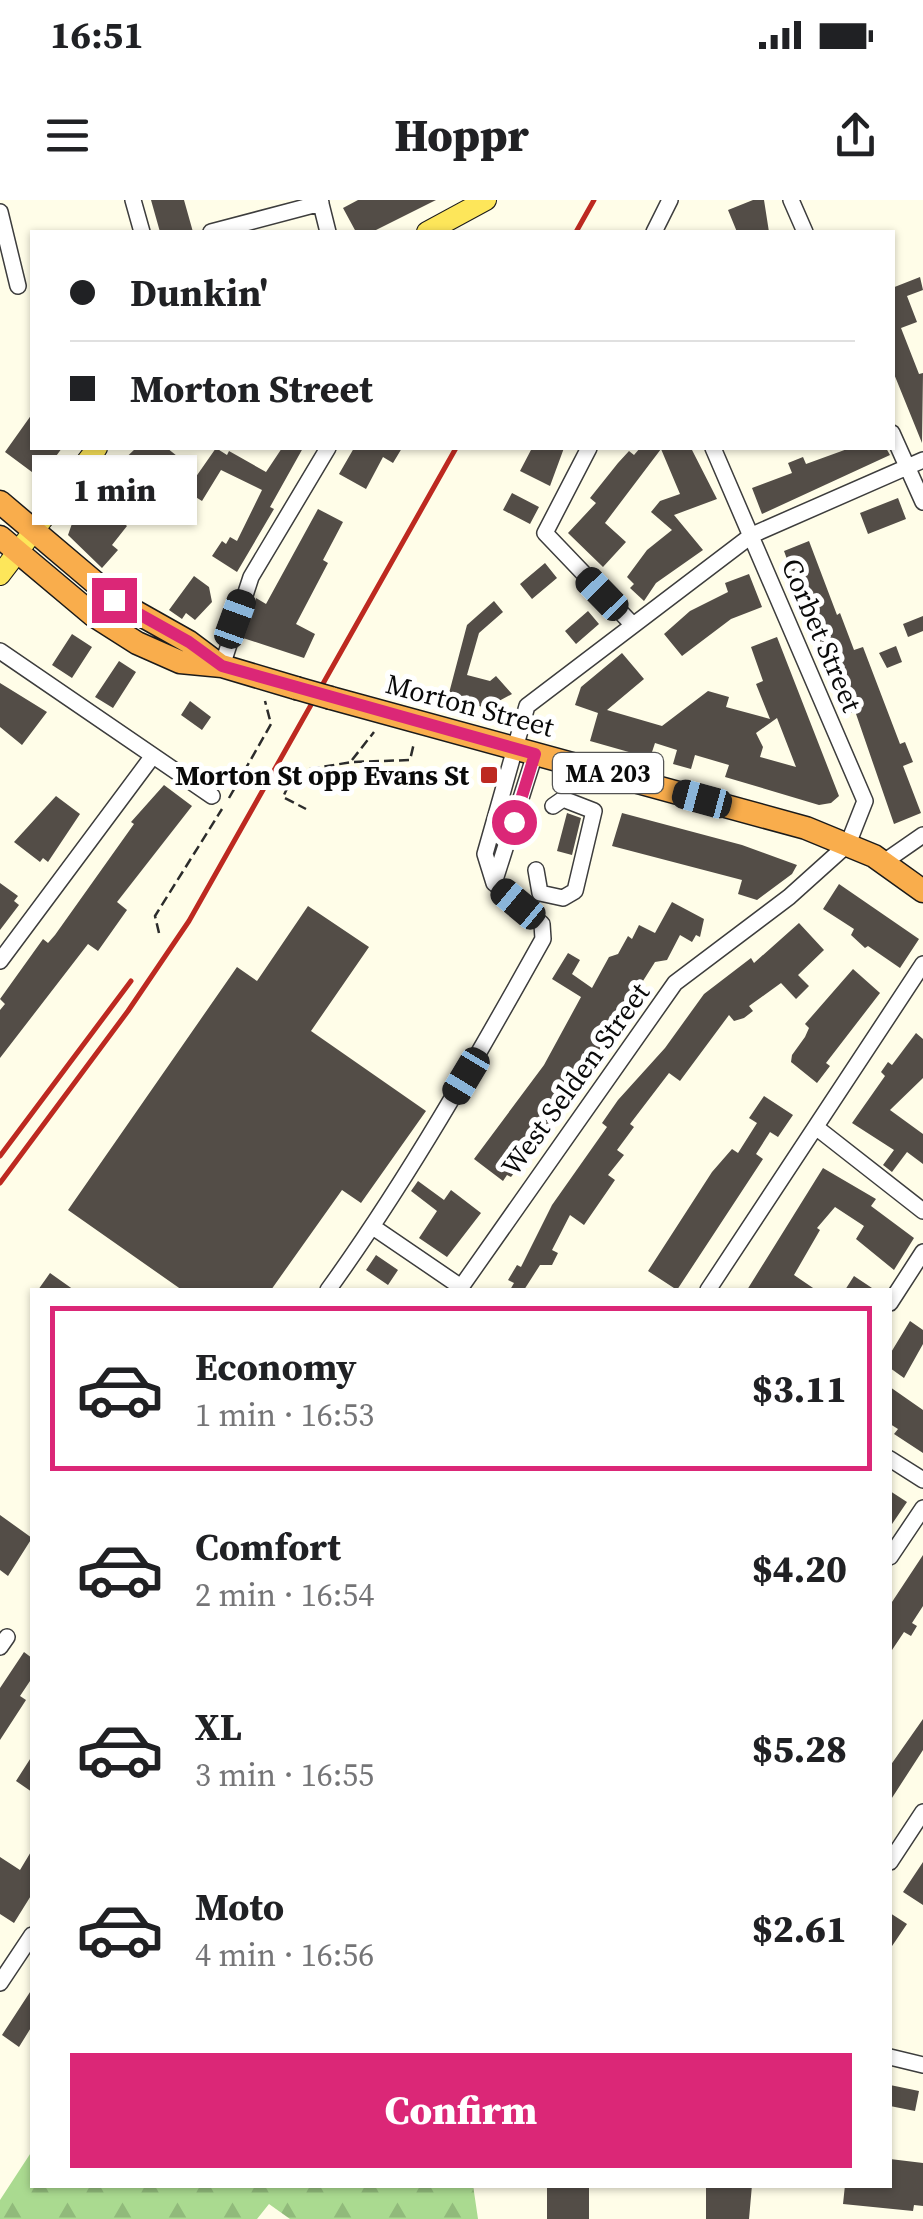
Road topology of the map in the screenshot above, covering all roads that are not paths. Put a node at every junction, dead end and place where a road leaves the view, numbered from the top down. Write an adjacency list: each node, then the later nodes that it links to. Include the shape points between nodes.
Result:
1 (133, 200): 7 (street)
2 (486, 200): 10 (main road)
3 (670, 200): 11 (street)
4 (791, 200): 12 (street)
5 (321, 202): 8 (street); 9 (street)
6 (0, 212): 13 (street)
7 (141, 230)
8 (218, 230)
9 (328, 230)
10 (430, 230)
11 (655, 230)
12 (804, 230)
13 (18, 286)
14 (895, 437): 19 (street)
15 (96, 450): 22 (main road)
16 (327, 450): 28 (street, via 251,577)
17 (588, 450): 26 (street, via 545,533)
18 (714, 450): 23 (street, Corbet Street)
19 (915, 463): 21 (street); 23 (street)
20 (0, 502): 22 (highway, Morton Street / MA 203)
21 (923, 502)
22 (32, 530): 24 (main road); 28 (highway, Morton Street / MA 203, via 114,600)
23 (752, 535): 26 (street); 34 (street, Corbet Street, via 866,801)
24 (9, 545): 25 (main road); 28 (highway, Morton Street / MA 203, via 124,635 180,662)
25 (0, 575)
26 (632, 624): 29 (street, via 532,700 521,719)
27 (0, 652): 30 (street)
28 (222, 666): 29 (highway, Morton Street / MA 203, bridge)
29 (524, 751): 34 (highway, Morton Street / MA 203); 42 (street, via 485,854 494,884 542,924 543,939)
30 (152, 758): 31 (street); 38 (street)
31 (212, 796)
32 (554, 806): 36 (street, via 563,798 594,811 575,891 563,898 540,893)
33 (923, 835): 35 (street)
34 (848, 844): 35 (highway, Morton Street / MA 203); 46 (street, West Selden Street, via 675,982)
35 (884, 862): 37 (highway, Morton Street / MA 203)
36 (536, 870)
37 (923, 891)
38 (0, 961)
39 (923, 964): 40 (street)
40 (817, 1128): 41 (street); 47 (street)
41 (923, 1212)
42 (373, 1227): 44 (street); 45 (street)
43 (923, 1252): 48 (street)
44 (329, 1288)
45 (459, 1288)
46 (461, 1288)
47 (709, 1288)
48 (892, 1300)
49 (892, 1459): 50 (street)
50 (923, 1480)
51 (923, 1508): 52 (street)
52 (892, 1554)
53 (923, 1812): 54 (street)
54 (892, 1859)
55 (30, 1938): 56 (street)
56 (0, 1982)
57 (892, 2057): 58 (street)
58 (923, 2064)

